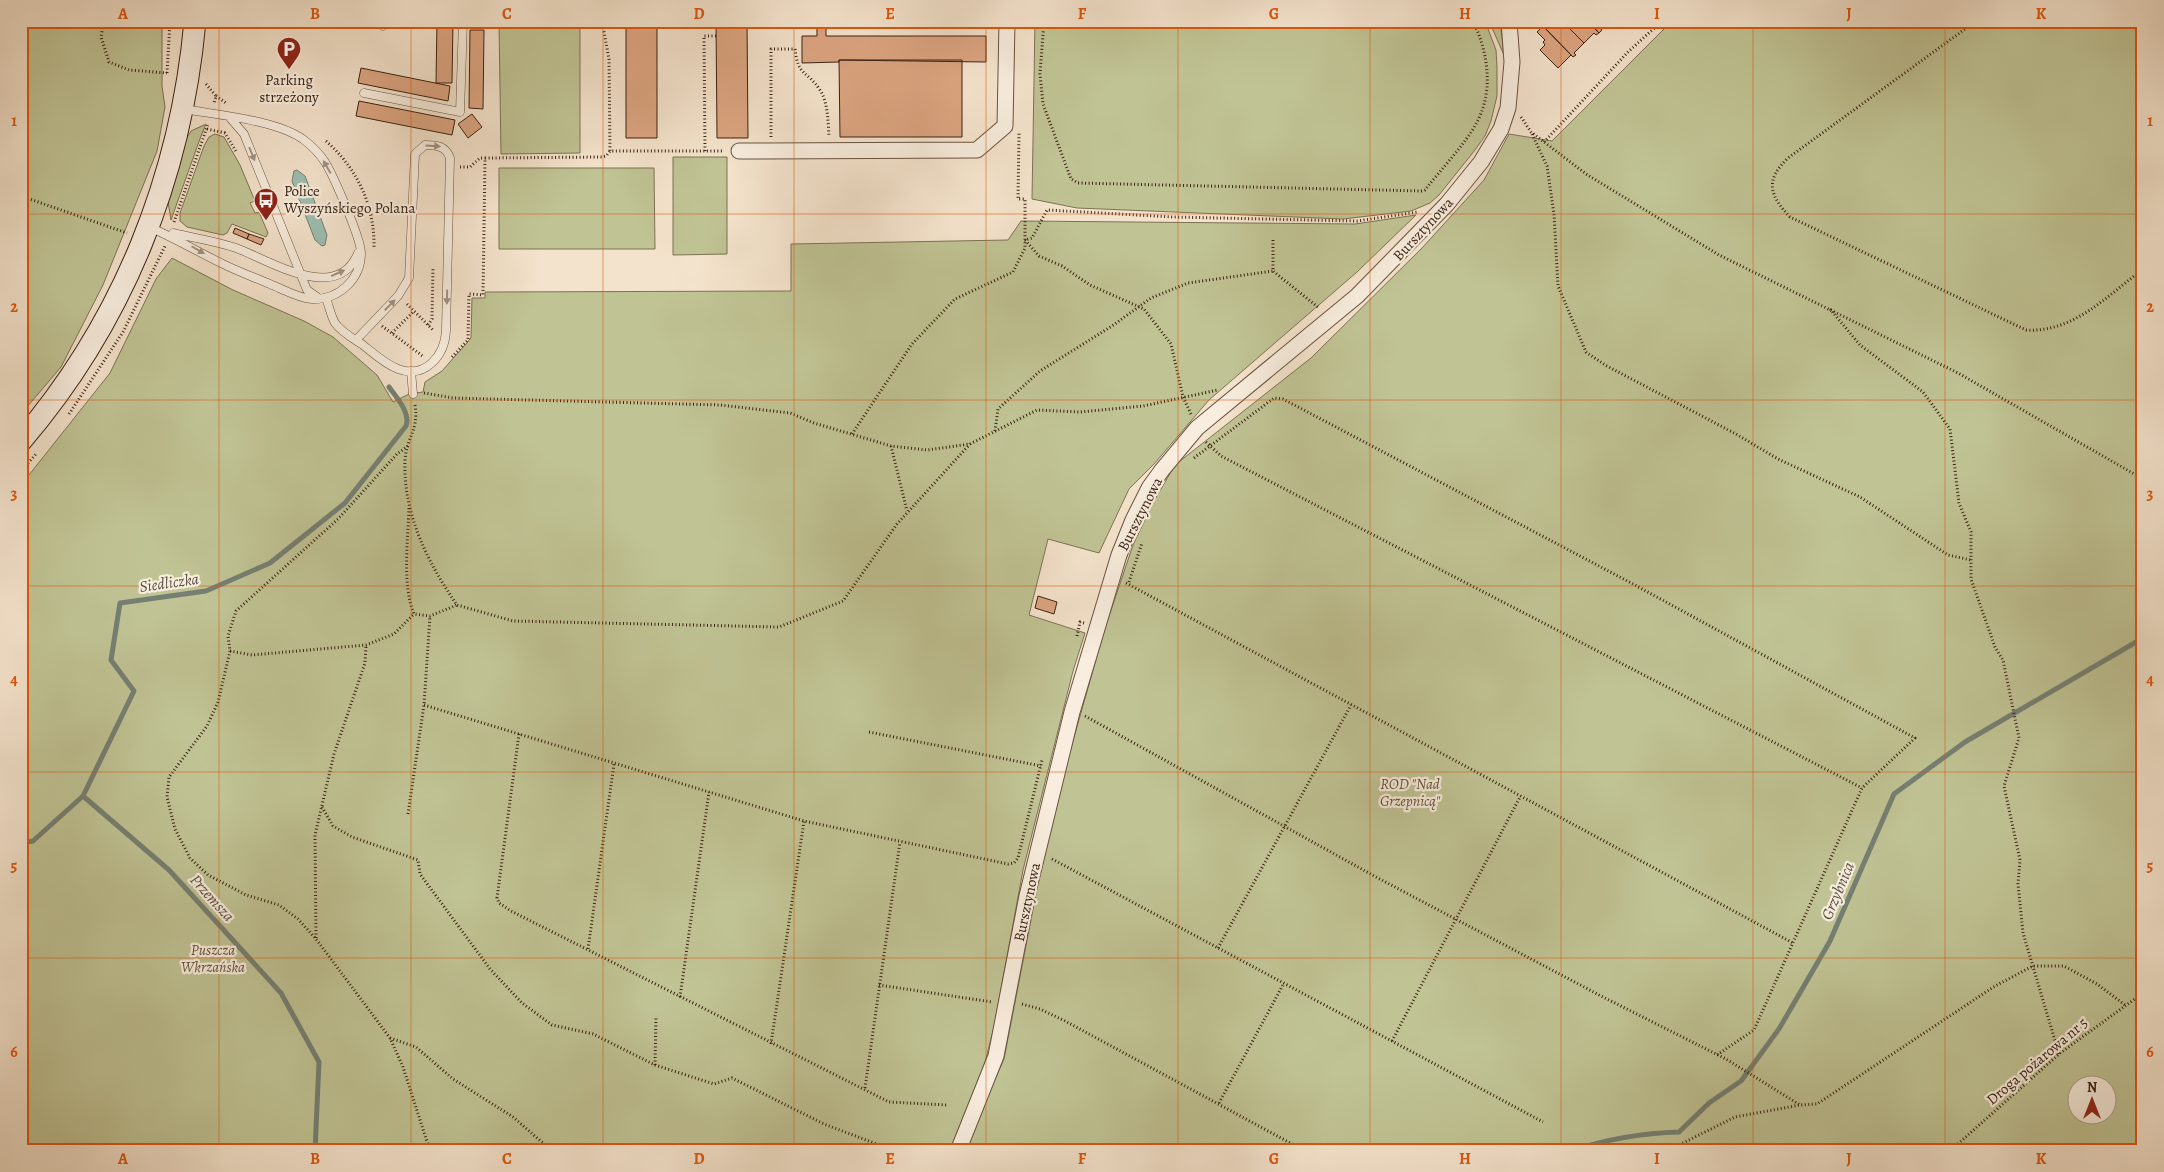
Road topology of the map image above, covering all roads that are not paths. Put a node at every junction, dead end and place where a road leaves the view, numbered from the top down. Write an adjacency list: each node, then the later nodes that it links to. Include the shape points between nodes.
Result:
1 (195, 21): 6 (street)
2 (463, 21): 5 (lane, via 460,112)
3 (1007, 21): 8 (street, via 1005,126 977,150)
4 (1509, 21): 17 (street, Bursztynowa, via 1512,62 1508,108 1501,130 1481,162 1406,249 1332,318 1252,384 1149,488 1118,555 1072,712 1036,857 996,1056)
5 (364, 93)
6 (184, 109): 7 (lane); 9 (street)
7 (224, 117): 10 (lane, one-way to 7, via 330,171 313,148 285,130); 11 (lane, one-way to 11, via 236,123 243,132)
8 (739, 151)
9 (149, 231): 11 (lane, via 235,247); 12 (lane, one-way to 12, via 178,239 227,266 304,297); 16 (street, via 106,320 76,370)
10 (359, 244): 11 (lane, one-way to 10, via 319,278 340,273 355,261); 12 (lane, via 360,260 354,279 344,289)
11 (300, 274): 12 (lane, via 310,294)
12 (325, 298): 13 (lane, via 334,322)
13 (356, 340): 14 (lane, via 393,366); 14 (lane, one-way to 14, via 407,284 411,271 414,155 425,145 440,146 450,158 446,339 436,360)
14 (411, 371): 15 (lane)
15 (413, 394)
16 (21, 441)
17 (958, 1151)

